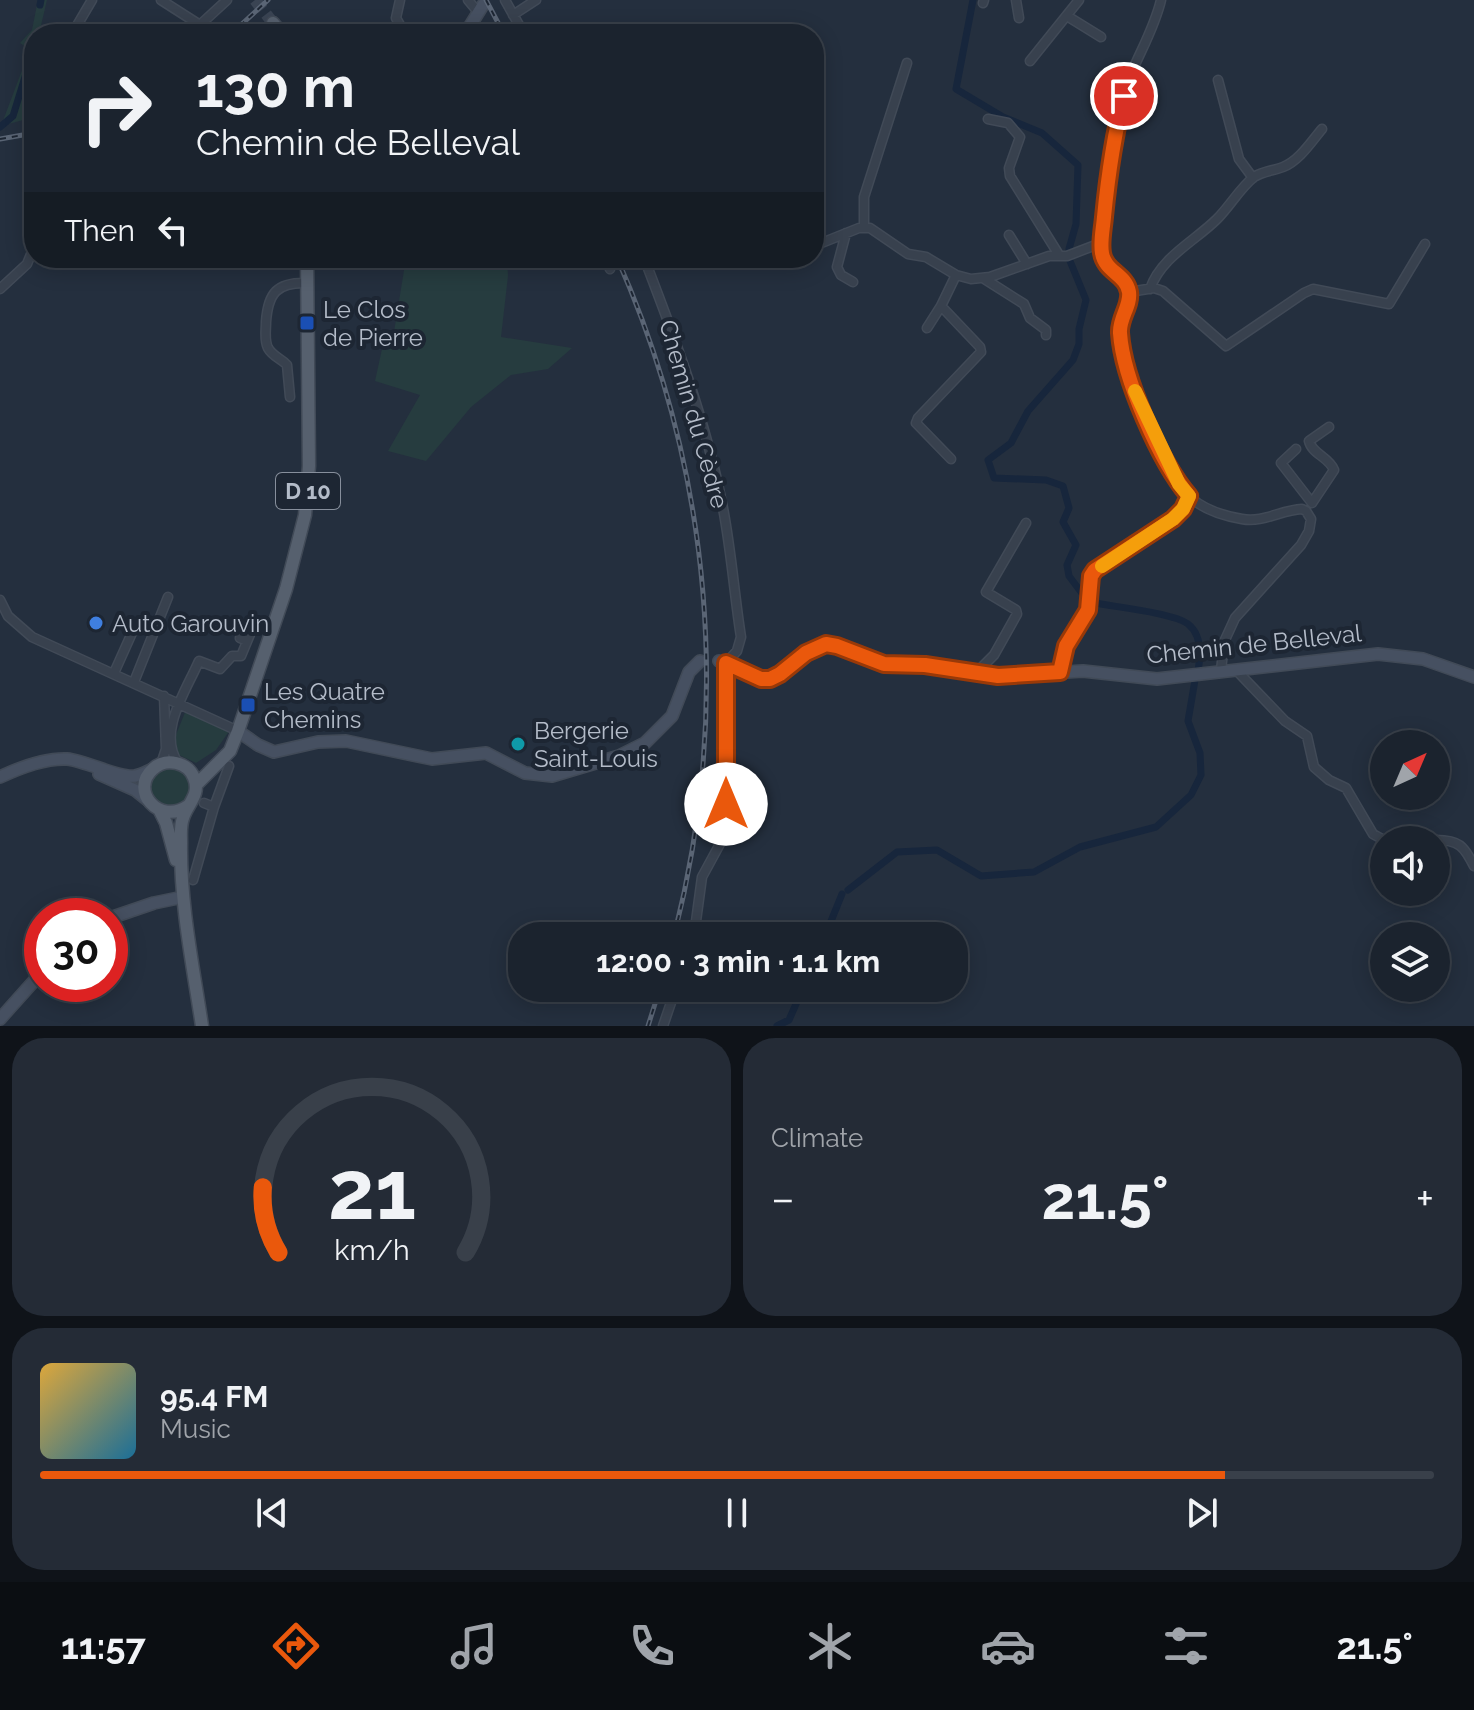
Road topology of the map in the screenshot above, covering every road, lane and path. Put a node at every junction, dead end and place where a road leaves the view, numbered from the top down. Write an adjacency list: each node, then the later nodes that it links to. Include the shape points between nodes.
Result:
1 (92, 0): 15 (street)
2 (161, 0): 16 (street)
3 (227, 0): 17 (street)
4 (400, 0): 18 (street)
5 (468, 0): 11 (street)
6 (505, 0): 12 (street)
7 (536, 0): 12 (street)
8 (1016, 0): 14 (street)
9 (1079, 0): 13 (street)
10 (1163, 2): 32 (street, via 1119,116)
11 (480, 8): 19 (street)
12 (513, 15): 20 (street)
13 (1067, 16): 21 (street); 22 (street)
14 (1019, 18)
15 (78, 24)
16 (198, 24)
17 (201, 24)
18 (399, 24)
19 (471, 24)
20 (518, 24)
21 (1101, 37)
22 (1030, 61)
23 (907, 63): 28 (street, via 864,197)
24 (1218, 80): 27 (street, via 1239,159)
25 (988, 119): 34 (street, via 1008,123 1020,137 1010,176)
26 (1322, 129): 27 (street, via 1295,160)
27 (1253, 178): 44 (street, via 1216,220 1183,246)
28 (864, 228): 29 (street); 39 (street)
29 (846, 233): 31 (street); 41 (street, via 837,267)
30 (1009, 235): 35 (street)
31 (824, 242)
32 (1101, 243): 34 (street); 45 (street, via 1106,265)
33 (1425, 244): 44 (street, via 1389,304 1313,289 1226,346 1163,291)
34 (1059, 255): 35 (street)
35 (1027, 264): 40 (street)
36 (24, 267): 43 (street)
37 (307, 268): 42 (main road, D 10)
38 (648, 268): 60 (street, Chemin du Cèdre, via 676,339 723,505 741,637 737,651)
39 (956, 275): 40 (street); 46 (street)
40 (983, 278): 48 (street, via 1024,304)
41 (853, 282)
42 (307, 283): 49 (street, via 287,284 267,304 266,340 272,354 286,363); 70 (main road, D 10, via 305,515)
43 (0, 289)
44 (1150, 289): 45 (street)
45 (1129, 292): 53 (street, via 1120,334 1132,379 1150,426)
46 (941, 306): 47 (street); 52 (street, via 981,350 916,420)
47 (927, 328)
48 (1046, 335)
49 (290, 397)
50 (1329, 427): 51 (street, via 1309,441 1334,468 1312,503 1281,463)
51 (1296, 449)
52 (951, 459)
53 (1189, 496): 62 (street, via 1241,519 1302,509 1311,519 1301,545 1235,618 1224,642); 63 (street, via 1173,519 1095,570 1088,610 1066,646)
54 (1026, 523): 65 (street, via 986,592 1017,614 994,655)
55 (168, 597): 57 (street)
56 (0, 600): 64 (street, via 8,616 30,636)
57 (156, 628): 64 (street, via 142,621 136,624); 67 (street)
58 (247, 641): 69 (street, via 241,656 226,660 220,669 199,661)
59 (700, 661): 70 (street, via 689,672 672,716 645,743 552,776 525,773 486,753 432,759 346,741 274,752)
60 (722, 662): 65 (street, Chemin de Belleval, via 770,679 826,644 884,664); 85 (street, via 726,804 721,842 702,877)
61 (1236, 670): 62 (street, Chemin de Belleval); 66 (street, Chemin de Belleval, via 1378,654 1423,659); 79 (street, via 1307,736 1314,767 1346,788)
62 (1221, 671): 63 (street, Chemin de Belleval, via 1157,679)
63 (1060, 672): 65 (street, Chemin de Belleval, via 1012,677)
64 (114, 673): 67 (street)
65 (976, 673)
66 (1474, 677)
67 (134, 682): 68 (street)
68 (164, 696): 69 (street); 73 (street, via 166,749)
69 (181, 704): 70 (street); 72 (street, via 170,747)
70 (237, 734): 72 (main road, D 10, via 210,761); 76 (main road, D 10)
71 (36, 763): 73 (street, via 70,759 126,776); 75 (street); 78 (street, via 86,769 135,790)
72 (181, 765): 73 (main road); 76 (main road, via 194,778)
73 (157, 766): 78 (main road, via 145,790)
74 (229, 766): 77 (street)
75 (0, 777)
76 (195, 797): 77 (street); 78 (main road, via 175,813); 82 (main road, via 181,831)
77 (214, 807): 82 (street)
78 (156, 808): 82 (main road)
79 (1370, 829)
80 (1450, 840): 81 (street, via 1465,847)
81 (1474, 866)
82 (187, 879): 83 (main road)
83 (183, 897): 84 (street); 89 (main road)
84 (128, 912)
85 (696, 922)
86 (24, 992): 88 (street)
87 (671, 1002): 90 (street)
88 (0, 1019)
89 (202, 1026)
90 (663, 1026)

